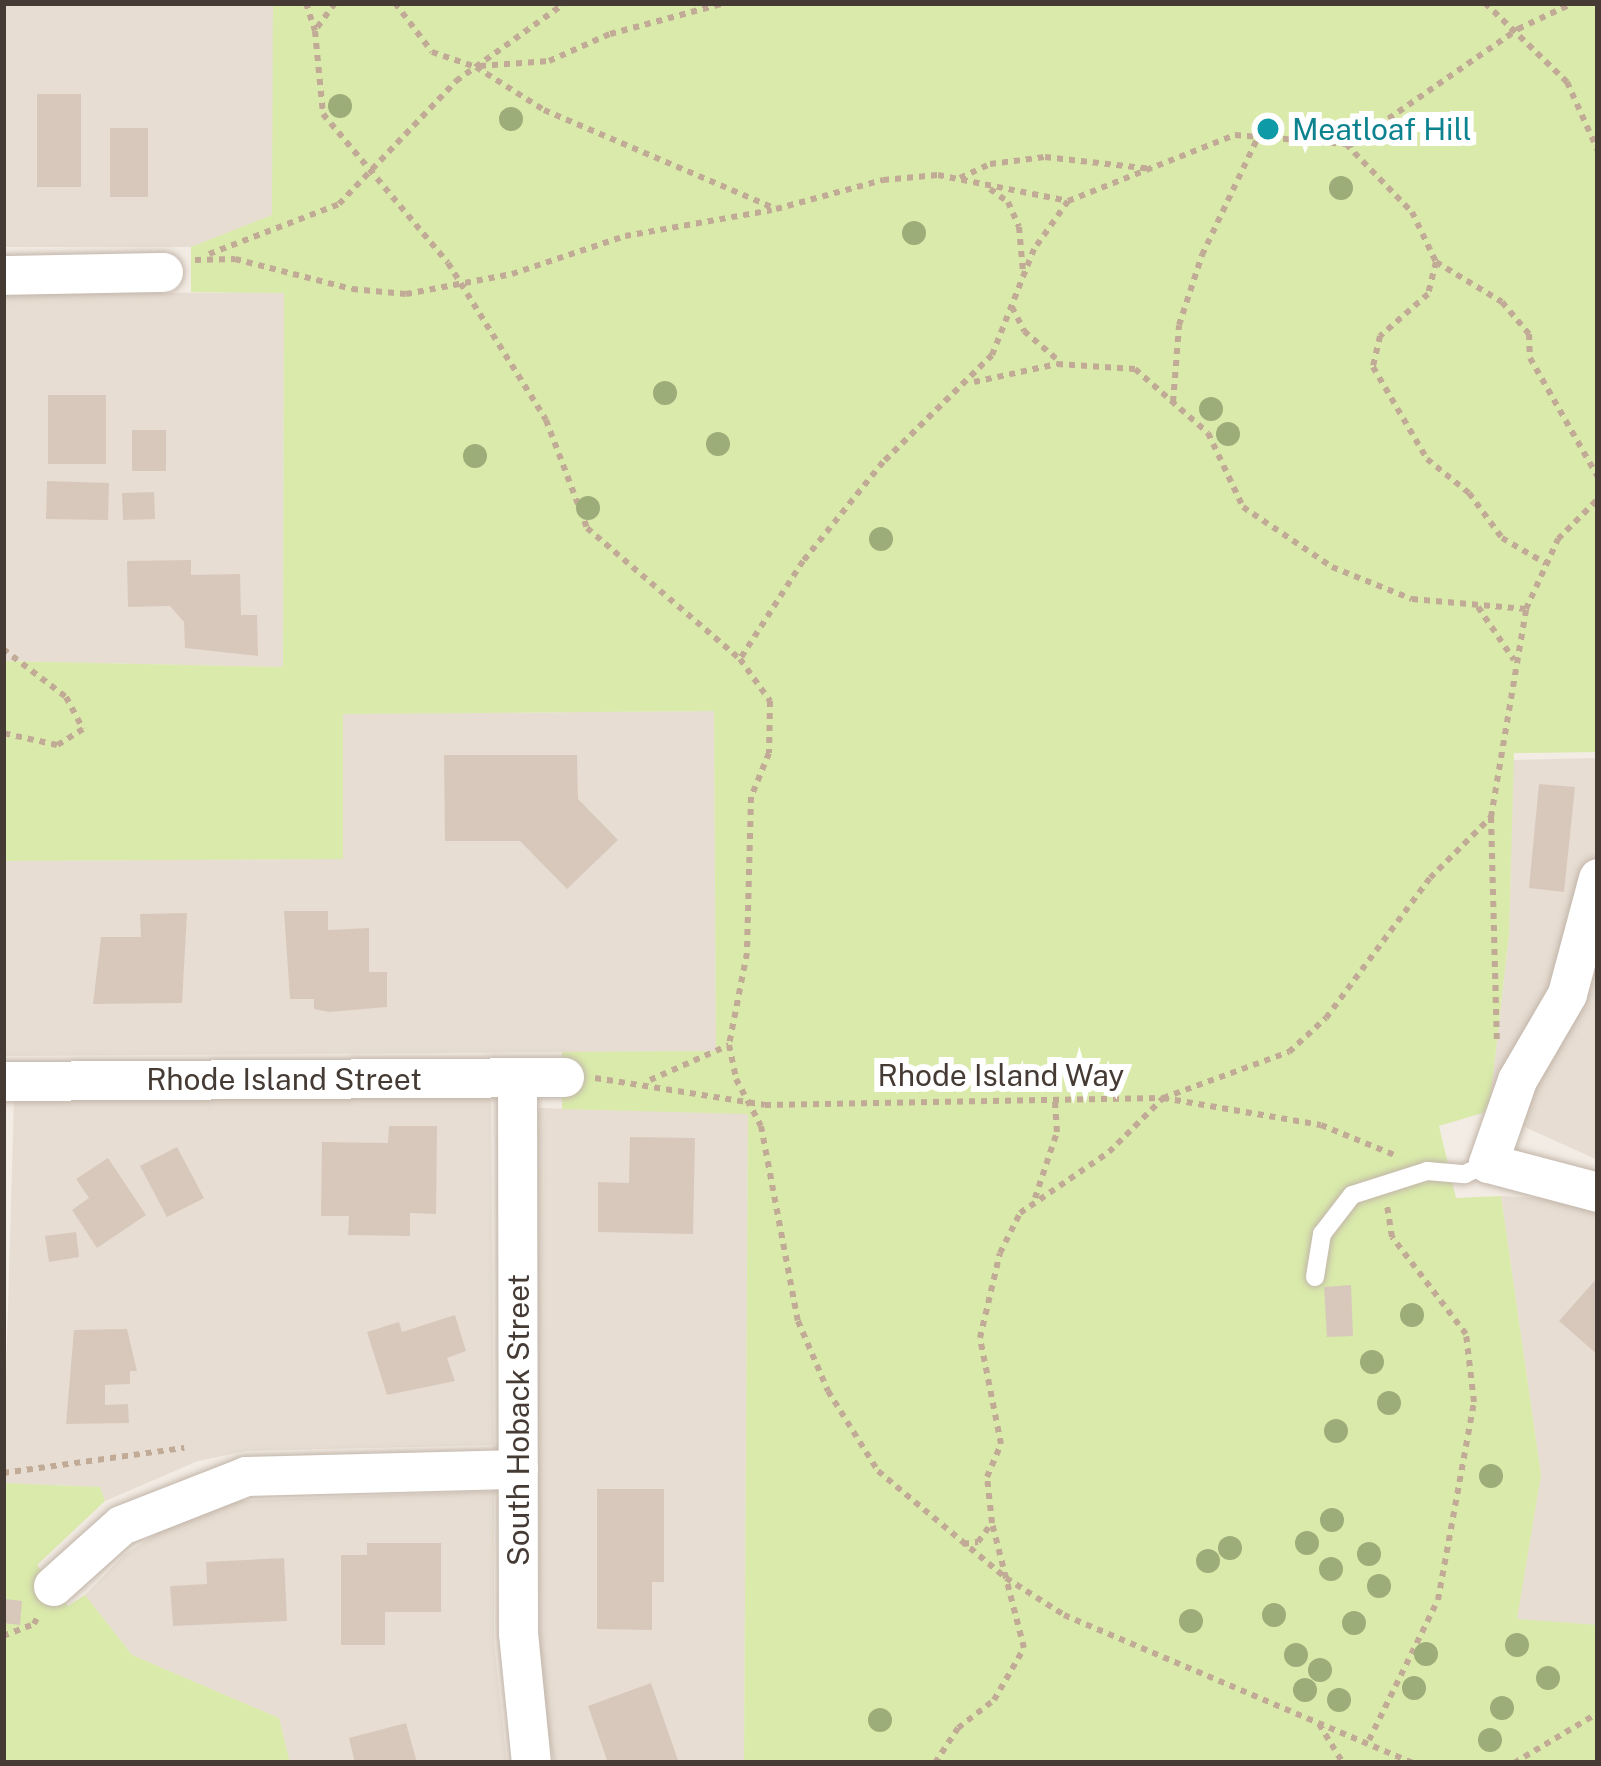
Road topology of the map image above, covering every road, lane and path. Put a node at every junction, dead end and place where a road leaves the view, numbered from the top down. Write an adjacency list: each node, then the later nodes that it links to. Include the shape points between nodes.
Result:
1 (306, 3): 9 (path)
2 (335, 3): 9 (path)
3 (395, 3): 10 (path, via 432,52)
4 (565, 3): 10 (path)
5 (725, 3): 10 (path, via 610,34 549,61)
6 (1485, 3): 8 (path)
7 (1573, 3): 8 (path)
8 (1518, 29): 12 (path); 13 (path, via 1567,82)
9 (315, 32): 15 (path, via 323,114)
10 (476, 67): 15 (path, via 409,124); 19 (path, via 544,110)
11 (1261, 131): 12 (path); 14 (path); 29 (path, via 1202,255 1179,325)
12 (1348, 147): 21 (path, via 1412,212)
13 (1598, 151)
14 (1154, 169): 16 (path, via 1045,158 990,164); 18 (path)
15 (374, 174): 20 (path, via 339,204); 25 (path)
16 (956, 180): 17 (path); 19 (path, via 883,180)
17 (987, 187): 18 (path); 24 (path, via 1008,202 1019,226)
18 (1068, 201): 24 (path)
19 (776, 209): 25 (path, via 625,236)
20 (206, 256): 22 (path); 25 (path, via 380,293)
21 (1436, 262): 30 (path, via 1502,302 1529,334 1530,358); 32 (path, via 1428,294 1380,336 1373,367 1426,459 1469,493 1502,538)
22 (163, 272): 23 (street)
23 (3, 274)
24 (1023, 274): 26 (path)
25 (462, 287): 36 (path, via 546,420 587,528)
26 (1012, 307): 27 (path, via 1024,331); 28 (path)
27 (1063, 364): 28 (path); 29 (path, via 1135,369)
28 (970, 383): 36 (path, via 883,462 803,561)
29 (1173, 402): 33 (path, via 1208,433 1243,507 1314,555 1412,599)
30 (1598, 476)
31 (1598, 499): 32 (path, via 1558,539)
32 (1547, 564): 34 (path)
33 (1476, 604): 34 (path); 37 (path)
34 (1526, 610): 37 (path)
35 (3, 649): 38 (path, via 66,697 83,729 57,745)
36 (740, 659): 41 (path, via 770,701 769,753 751,796 747,953)
37 (1515, 662): 39 (path)
38 (3, 733)
39 (1491, 817): 44 (path, via 1497,1057); 47 (path, via 1430,878 1326,1018 1288,1052)
40 (1598, 878): 44 (street, via 1567,994)
41 (729, 1045): 46 (path); 48 (path)
42 (517, 1077): 43 (street, Rhode Island Street); 45 (street, Rhode Island Street); 57 (street, South Hoback Street)
43 (565, 1077): 46 (path, Rhode Island Way)
44 (1517, 1080): 51 (street)
45 (3, 1081): 50 (street)
46 (647, 1081): 48 (path, Rhode Island Way)
47 (1163, 1098): 49 (path, Rhode Island Way); 52 (path, Rhode Island Way, via 1321,1125); 54 (path, via 1108,1152)
48 (751, 1102): 49 (path, Rhode Island Way); 60 (path, via 788,1289 828,1391 878,1471)
49 (1055, 1102): 54 (path, via 1058,1132)
50 (3, 1103)
51 (1489, 1163): 52 (lane, via 1465,1174); 53 (street)
52 (1426, 1171): 55 (lane, via 1352,1195 1322,1234); 65 (path, via 1386,1196 1392,1237 1466,1334 1474,1402 1438,1600)
53 (1598, 1192)
54 (1034, 1201): 59 (path, via 1000,1253 980,1338 1001,1444 987,1477)
55 (1315, 1277)
56 (184, 1448): 58 (path)
57 (518, 1469): 62 (street, via 246,1476 121,1525); 66 (street, South Hoback Street, via 519,1655)
58 (3, 1473)
59 (992, 1523): 60 (path, via 978,1542); 61 (path)
60 (963, 1544): 61 (path)
61 (1006, 1578): 64 (path, via 1096,1630); 67 (path, via 1024,1648 994,1700 958,1728)
62 (53, 1586)
63 (1598, 1714): 70 (path)
64 (1317, 1721): 65 (path); 68 (path)
65 (1369, 1740): 69 (path)
66 (531, 1763)
67 (935, 1763)
68 (1342, 1763)
69 (1413, 1763)
70 (1514, 1763)

